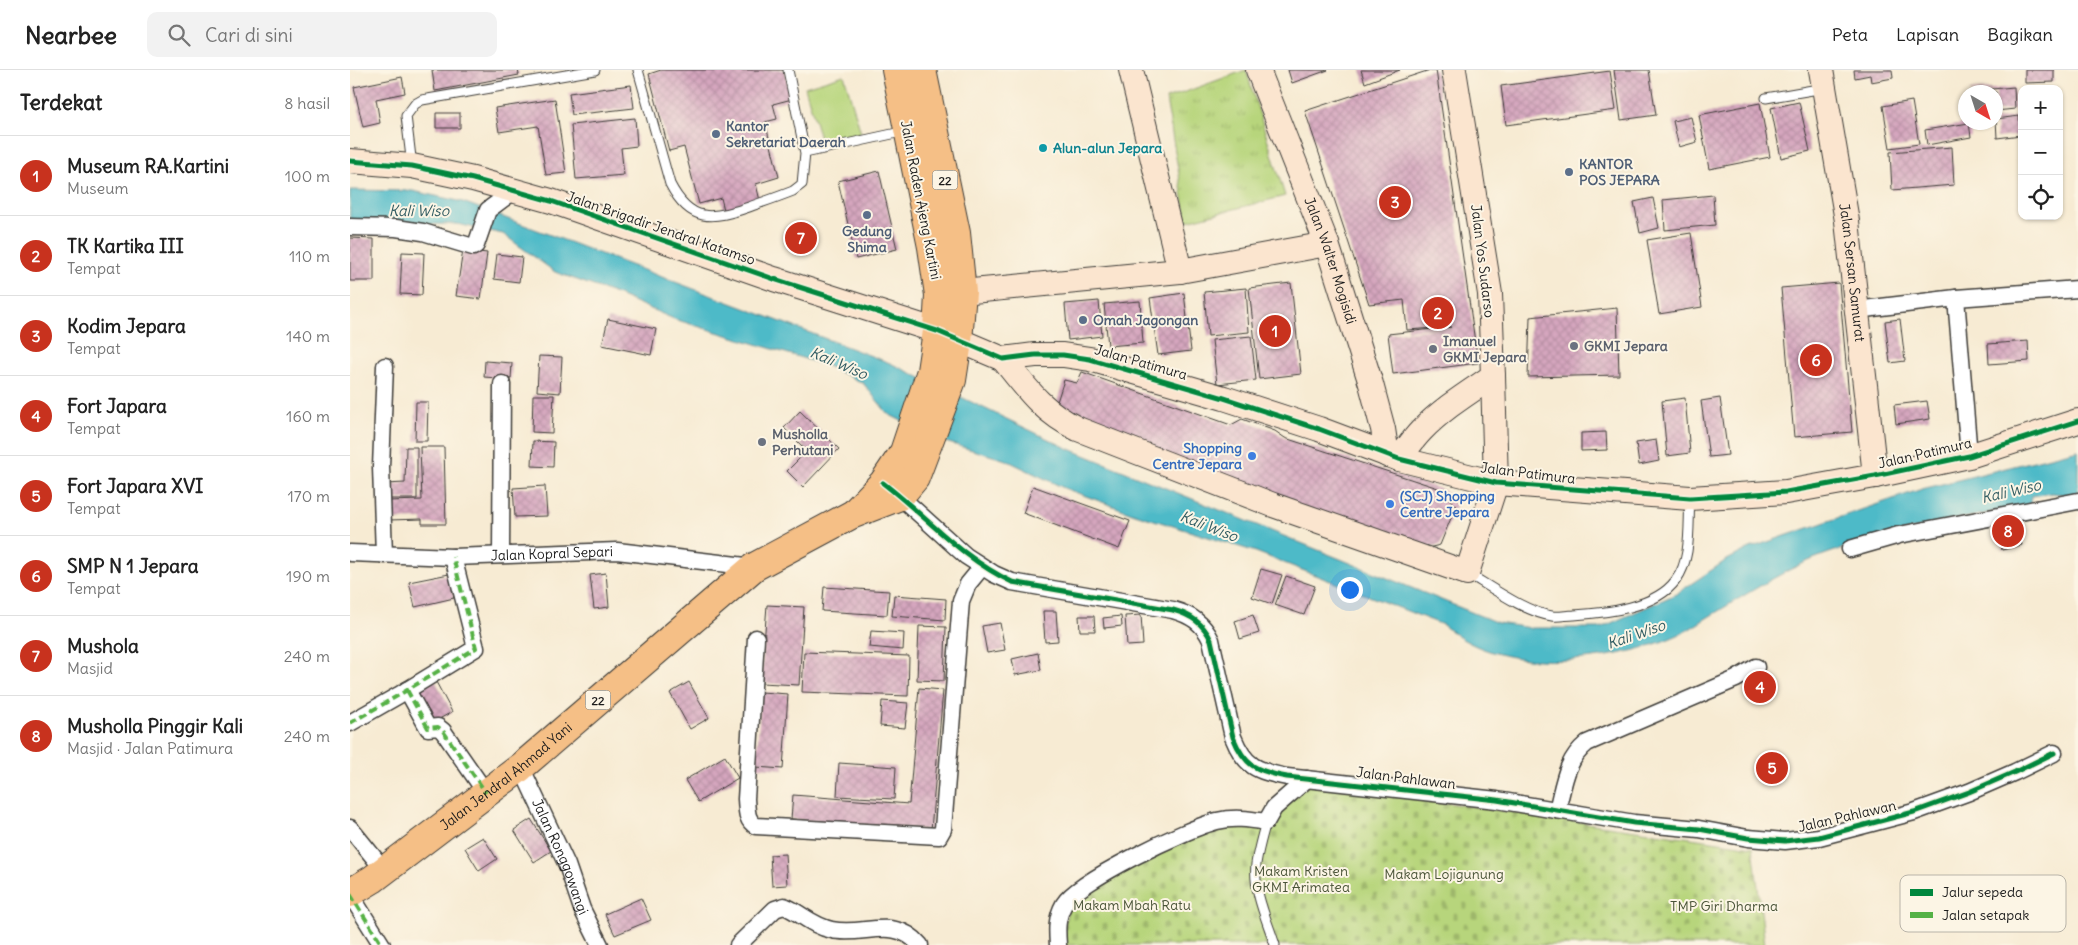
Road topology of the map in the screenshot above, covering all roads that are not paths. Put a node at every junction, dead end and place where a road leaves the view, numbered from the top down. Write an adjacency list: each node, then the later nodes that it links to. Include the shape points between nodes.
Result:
1 (595, 70): 14 (lane, via 422,100 406,116)
2 (638, 70): 12 (lane, via 670,184 684,205 696,213 712,217 726,215 793,192 802,184)
3 (788, 70): 12 (lane)
4 (896, 70): 11 (highway, Jalan Raden Ajeng Kartini / 22)
5 (922, 70): 11 (highway, Jalan Raden Ajeng Kartini / 22)
6 (1131, 70): 18 (street)
7 (1258, 70): 17 (street, Jalan Walter Mogisidi)
8 (1454, 70): 26 (street, Jalan Yos Sudarso, via 1490,294)
9 (1823, 79): 10 (lane); 22 (street, Jalan Sersan Samurat, via 1848,221)
10 (1766, 98)
11 (921, 128): 12 (lane); 20 (highway, Jalan Raden Ajeng Kartini / 22, via 956,233)
12 (805, 152)
13 (350, 161): 14 (street, Jalan Brigadir Jendral Katamso)
14 (412, 166): 15 (street, Jalan Brigadir Jendral Katamso)
15 (515, 190): 16 (street, via 488,210 473,247 423,232); 23 (street, Jalan Brigadir Jendral Katamso, via 774,280)
16 (350, 227)
17 (1327, 244): 18 (street); 30 (street, Jalan Walter Mogisidi)
18 (1180, 271): 20 (street)
19 (2078, 288): 21 (street)
20 (950, 291): 23 (highway, Jalan Raden Ajeng Kartini / 22)
21 (1956, 298): 22 (street); 29 (street)
22 (1856, 310): 31 (street, Jalan Sersan Samurat)
23 (948, 336): 24 (street); 33 (highway, Jalan Jendral Ahmad Yani / 22, via 942,376 913,456)
24 (1003, 359): 30 (street, Jalan Patimura, via 1035,355 1090,359 1262,410); 43 (street, via 1040,403 1078,429 1273,505)
25 (385, 366): 38 (street, via 381,467)
26 (1493, 376): 30 (street, via 1450,405); 32 (street, Jalan Yos Sudarso)
27 (502, 384): 39 (street)
28 (2077, 426): 29 (street, Jalan Patimura)
29 (1968, 456): 31 (street, Jalan Patimura)
30 (1393, 457): 32 (street, Jalan Patimura)
31 (1875, 476): 34 (street, Jalan Patimura, via 1786,492)
32 (1496, 483): 34 (street, Jalan Patimura); 43 (street, Jalan Yos Sudarso)
33 (892, 490): 41 (highway, Jalan Jendral Ahmad Yani / 22); 42 (street, Jalan Pahlawan)
34 (1690, 498): 43 (lane, via 1685,560 1676,581 1636,606 1599,614 1551,616 1527,607)
35 (2078, 501): 36 (street, via 1899,535)
36 (1850, 549)
37 (350, 553): 38 (street, Jalan Kopral Separi)
38 (384, 555): 40 (street, Jalan Kopral Separi)
39 (501, 555): 40 (street, Jalan Kopral Separi); 41 (street, Jalan Kopral Separi, via 617,551)
40 (453, 557): 46 (street, via 476,648)
41 (754, 567): 49 (highway, Jalan Jendral Ahmad Yani / 22)
42 (982, 567): 44 (street, via 968,584 961,601 939,836 756,826 751,823 746,799); 50 (street, Jalan Pahlawan, via 1012,582 1173,610 1191,617 1203,626 1211,640 1232,737 1241,756 1261,772)
43 (1467, 573)
44 (756, 638)
45 (1756, 667): 52 (street, via 1736,679 1587,743 1576,752 1570,763)
46 (407, 690): 47 (street); 51 (street, via 428,728 438,726 443,731)
47 (350, 723)
48 (2054, 752): 52 (street, Jalan Pahlawan, via 1978,788 1914,812 1819,837 1785,840 1748,838)
49 (521, 767): 51 (highway, Jalan Jendral Ahmad Yani / 22); 58 (street, Jalan Ronggowangi)
50 (1307, 779): 52 (street, Jalan Pahlawan); 53 (street, via 1274,808)
51 (486, 793): 55 (highway, Jalan Jendral Ahmad Yani / 22)
52 (1558, 810)
53 (1266, 822): 61 (street, via 1240,818 1216,821 1175,836 1087,883 1063,905 1056,925); 62 (lane, via 1256,876)
54 (350, 828): 55 (street)
55 (384, 870): 56 (highway, Jalan Jendral Ahmad Yani / 22)
56 (350, 894): 57 (street)
57 (382, 945)
58 (600, 945)
59 (738, 945): 60 (street, via 776,909 784,906 831,930 899,930)
60 (920, 945)
61 (1058, 945)
62 (1275, 945)

